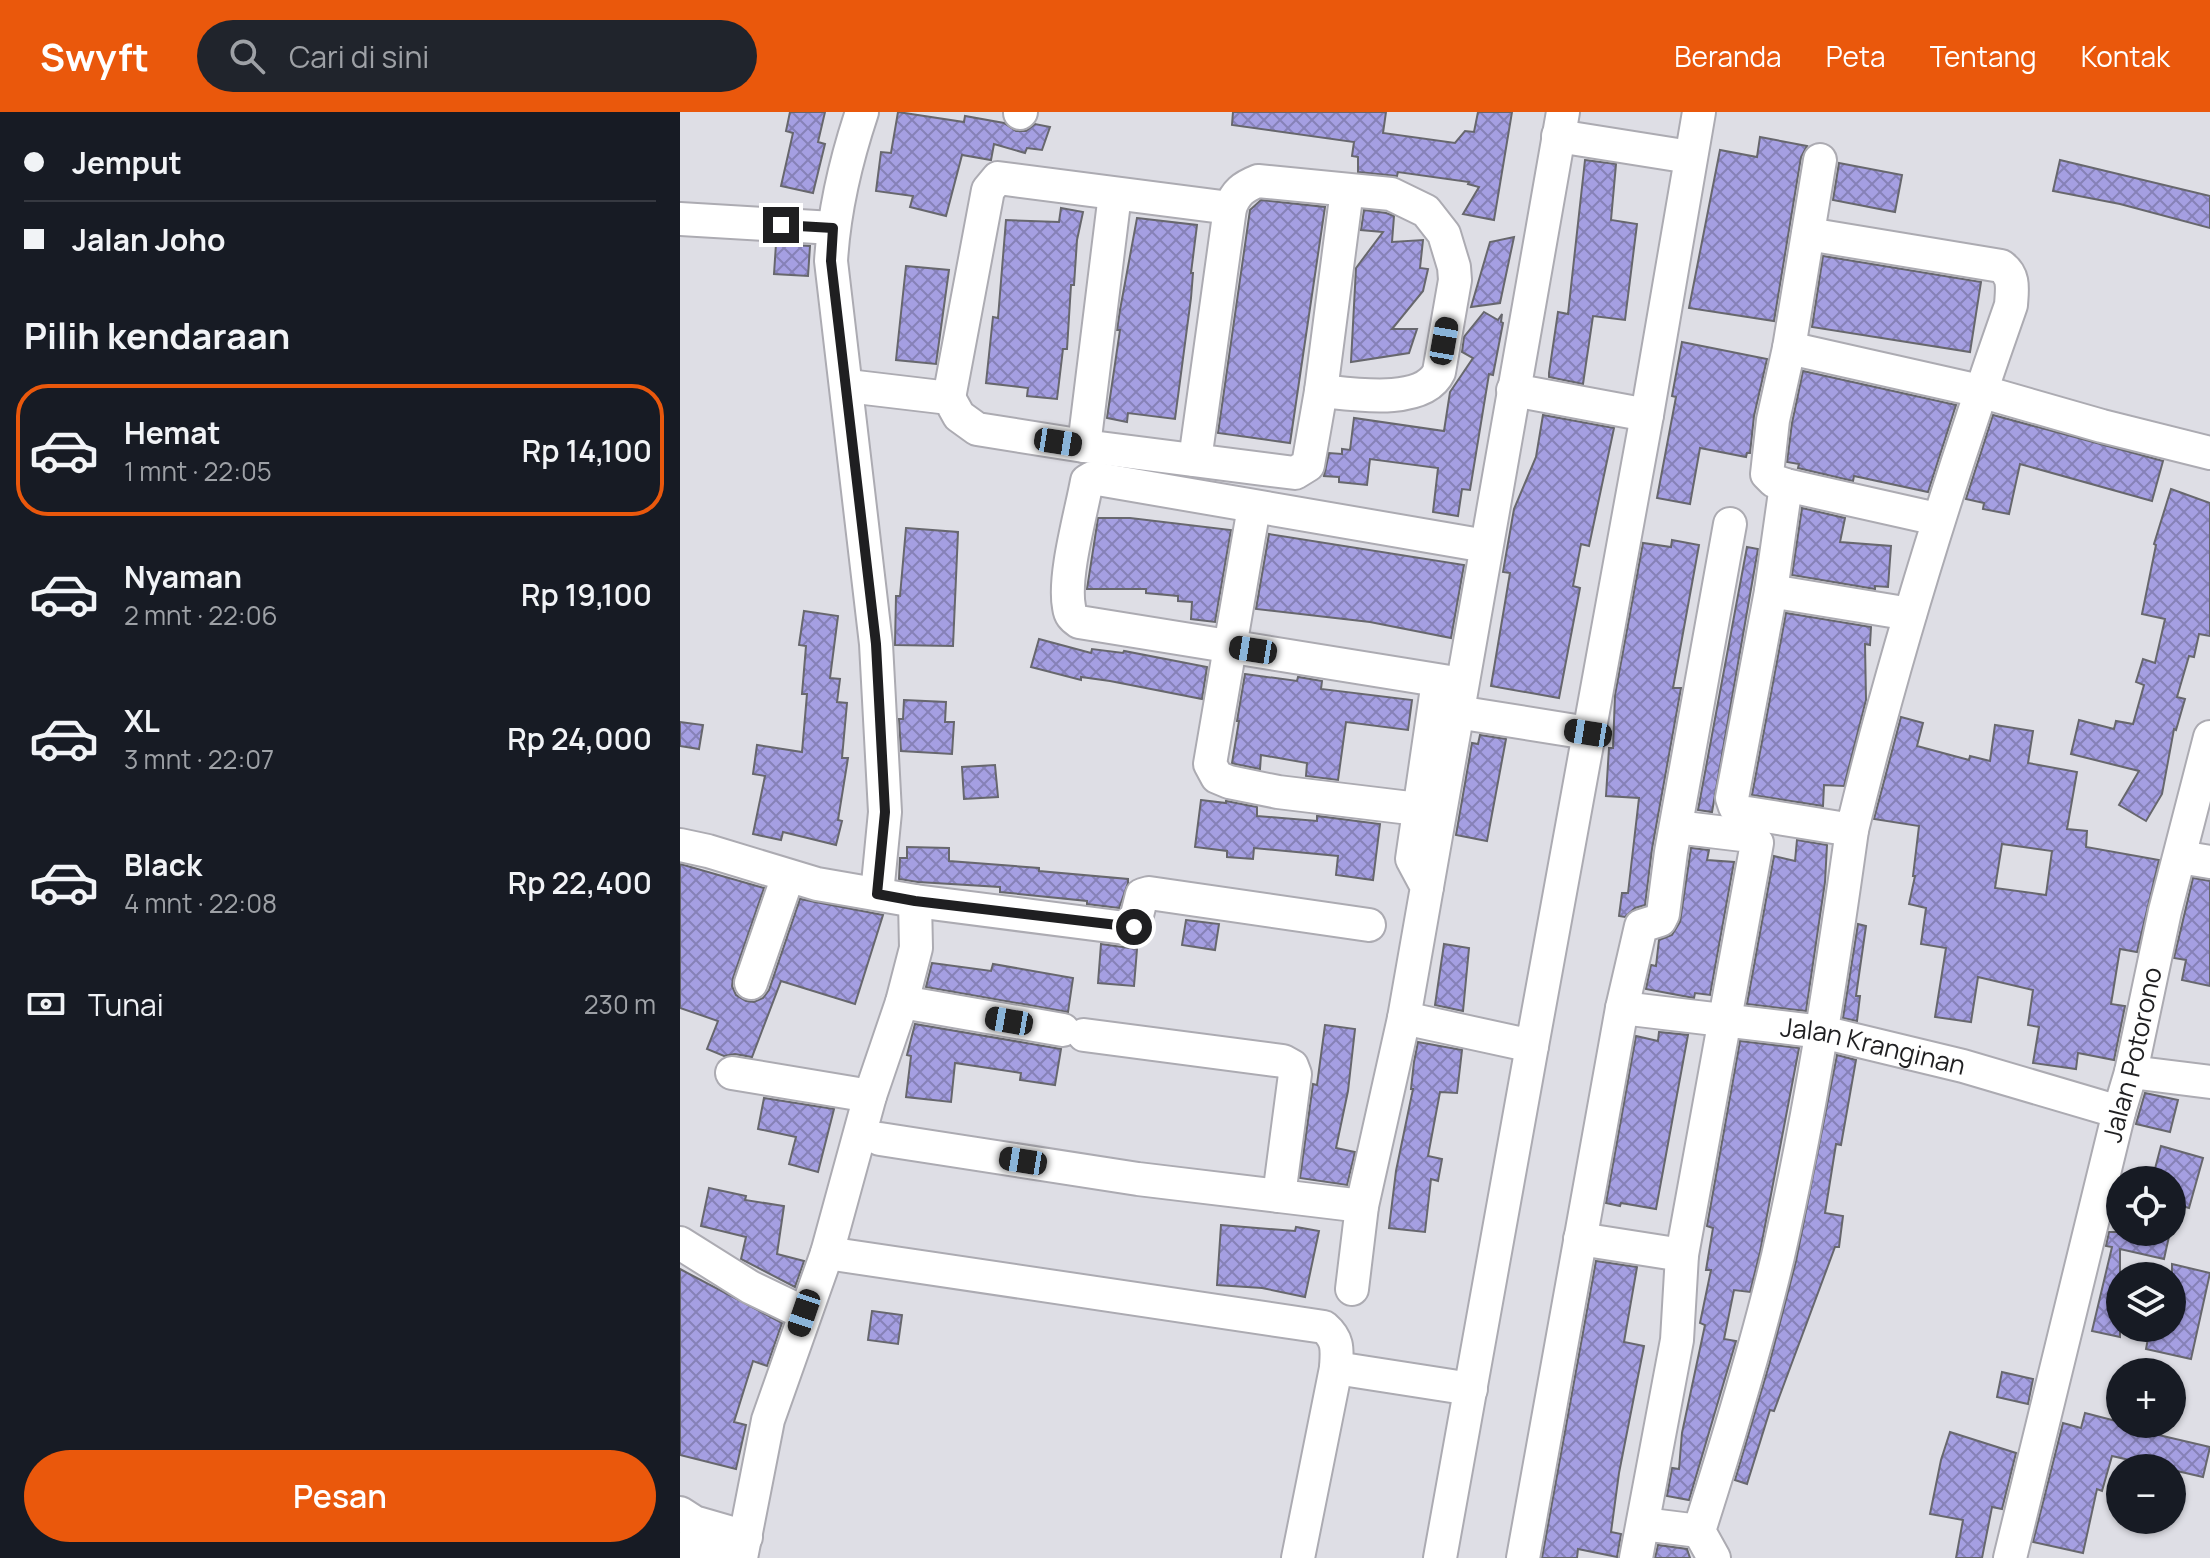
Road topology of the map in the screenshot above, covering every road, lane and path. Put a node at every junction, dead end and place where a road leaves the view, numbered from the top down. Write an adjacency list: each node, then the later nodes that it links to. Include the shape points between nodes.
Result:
1 (862, 112): 10 (street)
2 (1699, 112): 4 (street)
3 (1560, 124): 4 (street); 14 (street)
4 (1690, 157): 18 (street)
5 (1820, 160): 11 (street)
6 (1347, 190): 8 (street, via 1258,181 1236,194); 15 (street); 15 (street, via 1391,194 1426,211 1444,234 1455,280 1435,380 1378,397)
7 (1115, 194): 8 (street); 17 (street, via 998,178 992,183); 19 (street)
8 (1230, 208): 21 (street)
9 (680, 219): 10 (street)
10 (833, 228): 13 (street, via 831,261)
11 (1808, 234): 12 (street); 16 (street, via 1980,261 2009,272 2011,305)
12 (1789, 348): 16 (street); 22 (street, via 1767,462 1767,474)
13 (848, 386): 17 (street); 40 (street, via 876,644 885,812)
14 (1513, 390): 18 (street); 26 (street)
15 (1321, 391): 21 (street, via 1303,470)
16 (1980, 391): 20 (street); 24 (street)
17 (949, 398): 19 (street, via 959,416 977,429)
18 (1647, 415): 31 (street)
19 (1084, 446): 21 (street)
20 (2210, 453)
21 (1195, 460)
22 (1786, 485): 24 (street); 27 (street)
23 (1254, 507): 26 (street); 29 (street); 29 (street, via 1092,478 1087,481 1070,575 1069,610 1079,622)
24 (1937, 519): 28 (street)
25 (1730, 524): 34 (street)
26 (1486, 546): 30 (street)
27 (1771, 591): 28 (street); 35 (street, via 1732,798 1735,807)
28 (1910, 614): 35 (street)
29 (1232, 647): 30 (street); 33 (street, via 1211,750 1210,764 1217,777 1278,792)
30 (1452, 692): 31 (street); 33 (street); 39 (street)
31 (1588, 733): 49 (street)
32 (2209, 744): 37 (street, Jalan Potorono)
33 (1418, 809): 39 (street, via 1412,859)
34 (1676, 827): 45 (street, via 1663,914 1641,926); 47 (street, via 1751,836 1757,843)
35 (1852, 830): 48 (street)
36 (680, 845): 38 (street)
37 (2195, 860): 50 (street, Jalan Potorono, via 2165,911)
38 (788, 876): 40 (street); 43 (street)
39 (1427, 887): 46 (street)
40 (877, 894): 41 (street)
41 (915, 901): 42 (street, via 1125,928 1134,927 1142,895 1149,893); 44 (street, via 916,948)
42 (1369, 925)
43 (751, 983)
44 (902, 1002): 53 (street); 56 (street, via 1074,1033 1283,1061 1295,1074)
45 (1622, 1008): 47 (street, Jalan Kranginan); 58 (street)
46 (1404, 1018): 49 (street); 57 (street)
47 (1727, 1019): 48 (street, Jalan Kranginan); 61 (street)
48 (1822, 1032): 54 (street, Jalan Kranginan); 68 (street, via 1777,1257)
49 (1532, 1046): 65 (street)
50 (2131, 1072): 52 (street); 54 (street, Jalan Potorono)
51 (732, 1073): 53 (street)
52 (2210, 1082)
53 (870, 1096): 60 (street)
54 (2119, 1112): 75 (street, Jalan Potorono)
55 (880, 1139): 56 (street)
56 (1279, 1196): 57 (street)
57 (1362, 1206): 62 (street)
58 (1580, 1239): 61 (street); 73 (street)
59 (680, 1243): 63 (street)
60 (827, 1253): 63 (street); 64 (street, via 1324,1327 1338,1346)
61 (1682, 1255): 67 (street, via 1677,1340)
62 (1352, 1289)
63 (804, 1313): 70 (street, via 768,1420)
64 (1336, 1368): 65 (street); 71 (street)
65 (1471, 1389): 72 (street)
66 (680, 1513): 70 (street)
67 (1643, 1524): 68 (street); 74 (street)
68 (1707, 1545)
69 (680, 1548): 70 (street)
70 (739, 1551)
71 (1298, 1558)
72 (1440, 1558)
73 (1523, 1558)
74 (1636, 1558)
75 (2010, 1558)

